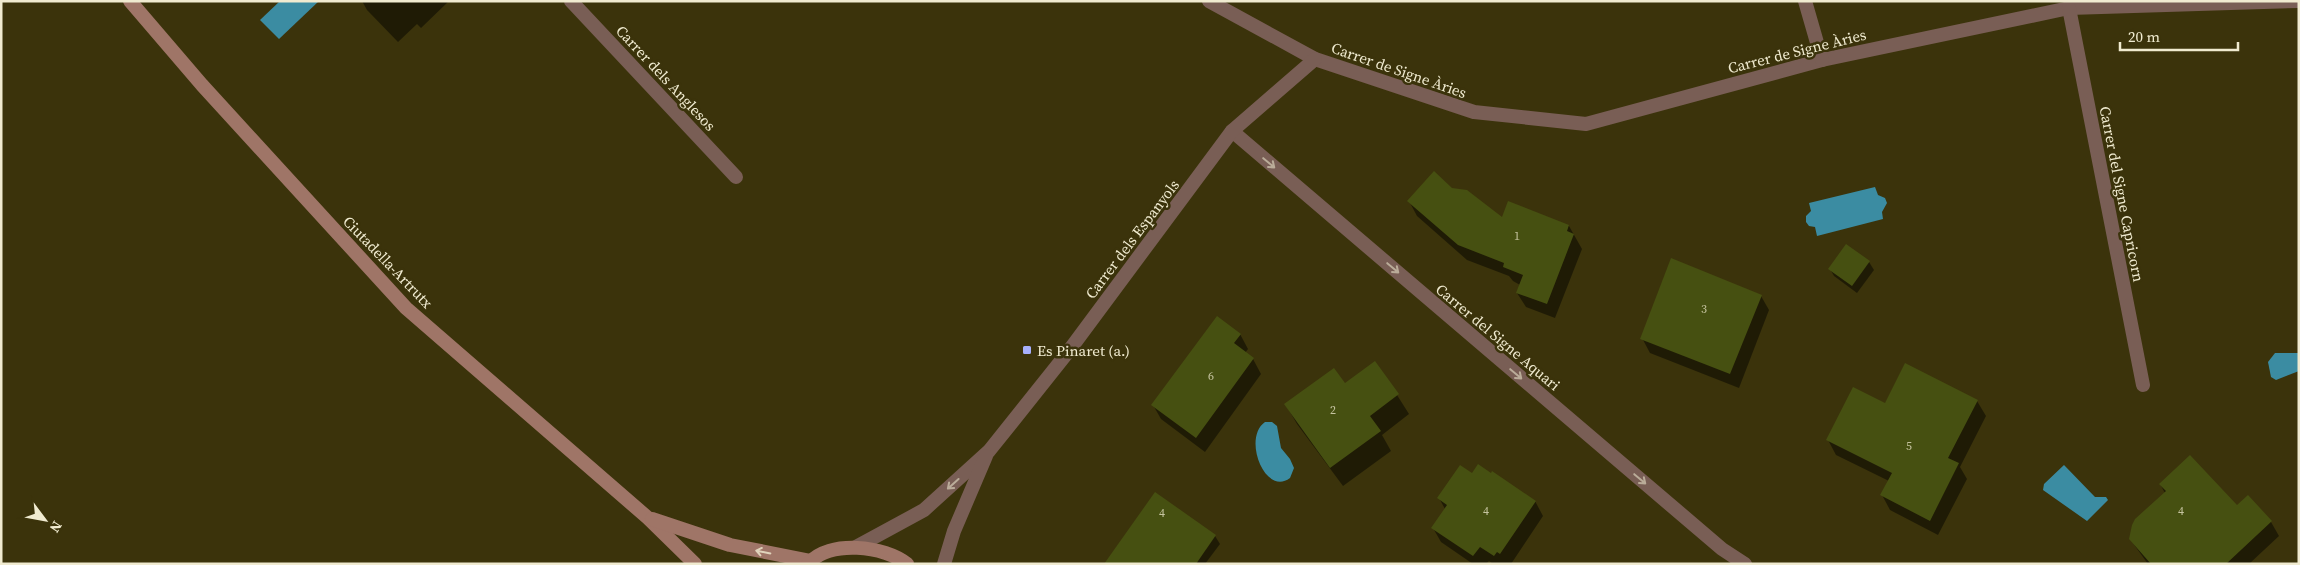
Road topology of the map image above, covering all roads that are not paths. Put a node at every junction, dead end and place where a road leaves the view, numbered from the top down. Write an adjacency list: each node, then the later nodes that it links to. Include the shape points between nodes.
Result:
1 (130, 1): 13 (main road, Ciutadella-Artrutx, via 202,85 406,308)
2 (571, 1): 10 (street, Carrer dels Anglesos)
3 (1209, 1): 7 (street, Carrer de Signe Àries)
4 (1805, 1): 8 (street)
5 (2298, 1): 6 (street, Carrer de Signe Àries)
6 (2069, 8): 8 (street, Carrer de Signe Àries); 11 (street, Carrer del Signe Capricorn)
7 (1315, 59): 8 (street, Carrer de Signe Àries, via 1474,112 1586,124); 9 (street, Carrer dels Espanyols)
8 (1822, 60)
9 (1232, 131): 12 (street, Carrer dels Espanyols, via 1068,352); 19 (street, Carrer del Signe Aquari, one-way to 19, via 1722,550)
10 (736, 177)
11 (2143, 385)
12 (989, 451): 14 (street, Carrer dels Espanyols, one-way to 14, via 924,510); 18 (street, Carrer dels Espanyols, via 954,531)
13 (648, 518): 15 (main road, one-way to 13, via 730,545); 16 (main road, Ciutadella-Artrutx)
14 (856, 547): 15 (main road, via 829,552); 17 (main road, via 888,553)
15 (810, 562)
16 (695, 564)
17 (907, 564)
18 (944, 564)
19 (1745, 564)

